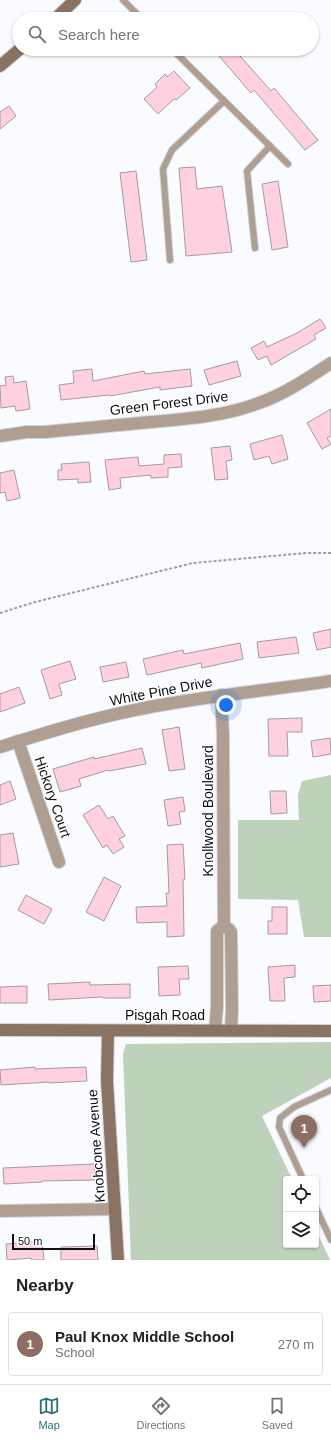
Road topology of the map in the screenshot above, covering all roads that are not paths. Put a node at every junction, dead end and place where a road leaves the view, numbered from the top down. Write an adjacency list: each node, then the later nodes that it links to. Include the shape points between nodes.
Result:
1 (75, 0): 3 (street)
2 (123, 0): 4 (lane)
3 (62, 12)
4 (135, 12)
5 (12, 56): 7 (street)
6 (179, 56): 8 (lane)
7 (0, 66)
8 (224, 101): 9 (lane); 12 (lane, via 172,150 163,168)
9 (270, 146): 10 (lane); 11 (lane, via 247,171)
10 (288, 164)
11 (254, 248)
12 (170, 260)
13 (331, 363): 14 (street, Green Forest Drive, via 277,396 221,414)
14 (0, 436)
15 (331, 681): 16 (street, White Pine Drive)
16 (222, 695): 17 (street, White Pine Drive, via 134,710); 20 (street, Knollwood Boulevard)
17 (18, 741): 18 (street, White Pine Drive); 19 (street, Hickory Court)
18 (0, 746)
19 (59, 862)
20 (224, 927): 23 (street, Knollwood Boulevard, via 217,931); 24 (street, Knollwood Boulevard, via 231,932)
21 (0, 1030): 22 (street, Pisgah Road)
22 (108, 1030): 23 (street, Pisgah Road); 28 (street, Knobcone Avenue, via 107,1089)
23 (216, 1030): 24 (street, Pisgah Road)
24 (231, 1030): 25 (street, Pisgah Road)
25 (331, 1031)
26 (331, 1090): 27 (lane, via 294,1107 280,1118 279,1127)
27 (302, 1176)
28 (115, 1209): 29 (street); 32 (street, Knobcone Avenue)
29 (0, 1211)
30 (318, 1212): 31 (lane)
31 (331, 1240)
32 (118, 1260)

